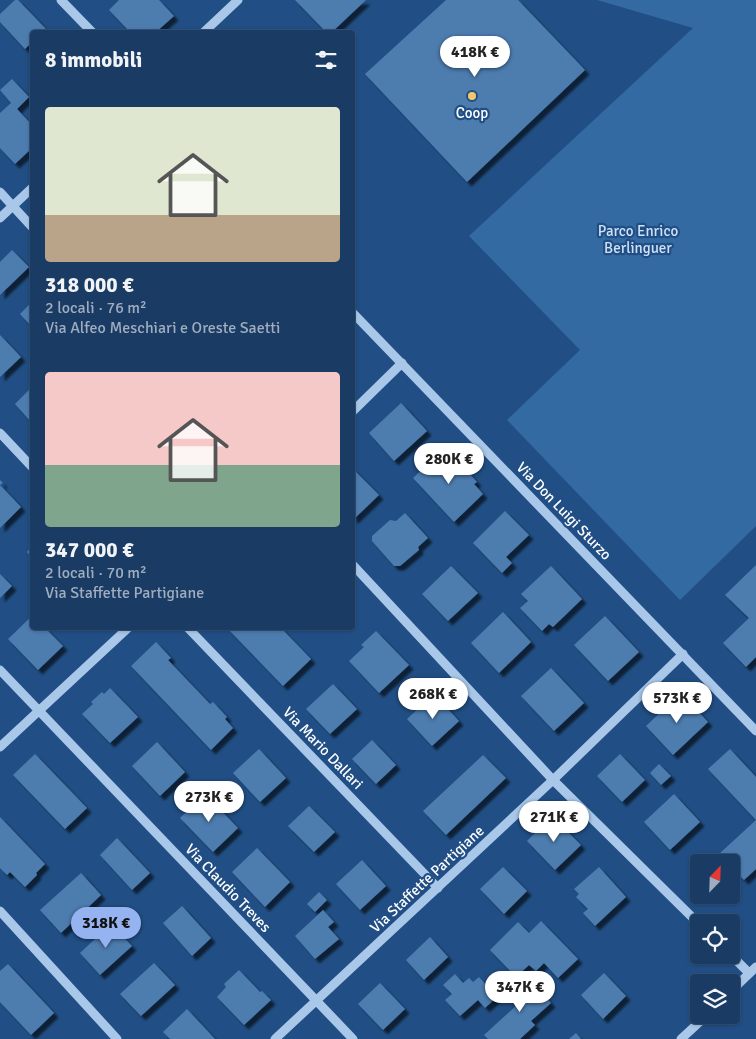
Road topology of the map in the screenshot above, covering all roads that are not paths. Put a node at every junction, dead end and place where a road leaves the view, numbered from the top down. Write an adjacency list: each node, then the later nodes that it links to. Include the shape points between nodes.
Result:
1 (61, 0): 3 (street)
2 (238, 0): 4 (street)
3 (90, 30)
4 (206, 30)
5 (30, 190): 7 (street)
6 (0, 192): 7 (street)
7 (13, 206): 8 (street); 9 (street)
8 (0, 218)
9 (30, 224)
10 (355, 315): 11 (street, Via Don Luigi Sturzo)
11 (402, 363): 12 (street); 18 (street, Via Don Luigi Sturzo)
12 (355, 409)
13 (0, 433): 14 (street)
14 (30, 465)
15 (355, 567): 23 (street)
16 (126, 630): 20 (street)
17 (190, 630): 24 (street, Via Mario Dallari)
18 (682, 654): 21 (street, Via Don Luigi Sturzo); 23 (street, Via Staffette Partigiane)
19 (0, 670): 20 (street, Via Claudio Treves)
20 (38, 710): 22 (street); 30 (street, Via Claudio Treves)
21 (756, 731)
22 (0, 747)
23 (553, 780): 24 (street, Via Staffette Partigiane); 26 (street)
24 (438, 888): 30 (street, Via Staffette Partigiane)
25 (0, 912): 32 (street)
26 (690, 915)
27 (740, 961): 28 (street)
28 (753, 970): 29 (street)
29 (740, 982)
30 (316, 1002): 33 (street, Via Staffette Partigiane); 34 (street, Via Claudio Treves)
31 (698, 1024): 35 (street)
32 (118, 1039)
33 (275, 1039)
34 (353, 1039)
35 (682, 1039)

